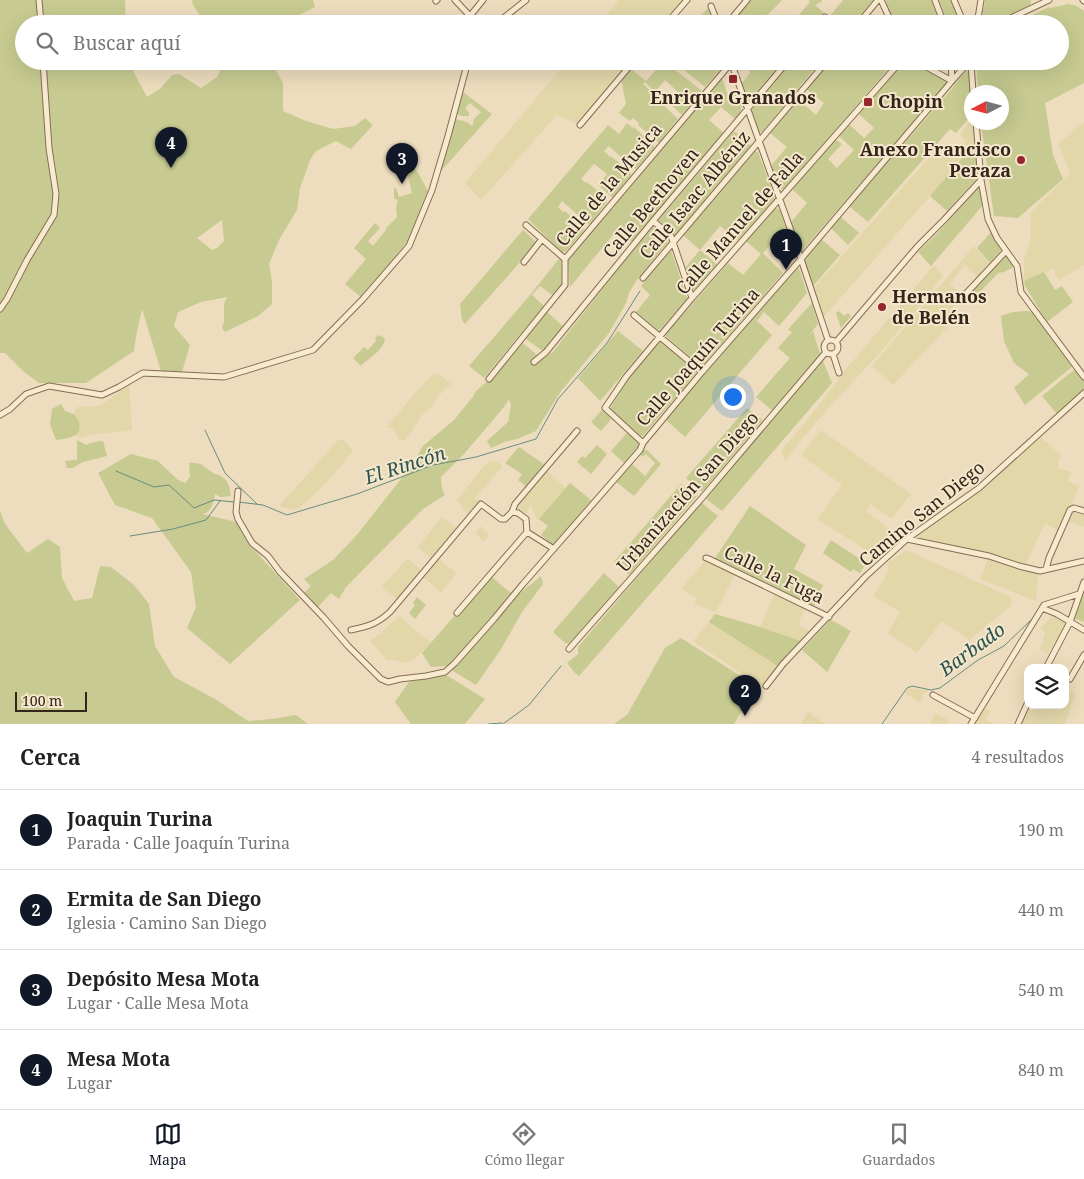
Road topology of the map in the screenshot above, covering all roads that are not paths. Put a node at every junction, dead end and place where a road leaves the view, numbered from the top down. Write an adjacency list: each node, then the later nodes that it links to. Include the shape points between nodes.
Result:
1 (39, 0): 15 (street)
2 (455, 0): 16 (street)
3 (483, 0): 17 (street)
4 (526, 0): 18 (street)
5 (687, 0): 19 (street)
6 (747, 0): 21 (street)
7 (880, 0): 22 (street); 23 (street)
8 (935, 0): 24 (street)
9 (954, 0): 25 (street)
10 (982, 0): 26 (street)
11 (1035, 0): 14 (street)
12 (1049, 0): 14 (street)
13 (711, 6): 20 (street)
14 (1034, 7): 27 (street)
15 (40, 15)
16 (469, 15)
17 (471, 15)
18 (507, 15)
19 (674, 15)
20 (714, 15)
21 (734, 15)
22 (866, 15)
23 (888, 15)
24 (941, 15)
25 (960, 15)
26 (979, 15)
27 (1017, 15)
28 (44, 70): 59 (street, via 56,194 54,215)
29 (466, 70): 72 (street, via 432,190 409,246 313,350 224,377 143,373 102,395 49,386 26,394)
30 (627, 70): 43 (street)
31 (724, 70): 53 (street, Calle de la Musica)
32 (734, 70): 42 (street)
33 (781, 70): 42 (street, Calle Beethoven)
34 (819, 70): 45 (street, Calle Isaac Albéniz)
35 (893, 70): 47 (street, Calle Manuel de Falla)
36 (932, 70): 40 (street)
37 (951, 70): 40 (street)
38 (962, 70): 40 (street, Calle Joaquín Turina)
39 (971, 70): 41 (street)
40 (952, 81): 54 (street, Calle Joaquín Turina)
41 (973, 85)
42 (748, 110): 45 (street); 48 (street, Calle Beethoven)
43 (580, 126)
44 (977, 130): 46 (street)
45 (759, 142): 47 (street); 51 (street, Calle Isaac Albéniz)
46 (981, 180): 52 (street, via 988,219); 63 (street)
47 (779, 199): 54 (street); 57 (street, Calle Manuel de Falla)
48 (653, 221): 51 (street, via 671,236); 66 (street, Calle Beethoven, via 546,352)
49 (526, 225): 50 (street)
50 (542, 239): 53 (street); 55 (street)
51 (673, 242): 56 (street, Calle Isaac Albéniz); 57 (street)
52 (1006, 251): 58 (street); 69 (street, via 1017,266 1022,292)
53 (564, 259): 70 (street, Calle de la Musica, via 565,285)
54 (800, 259): 62 (street); 67 (street, Calle Joaquín Turina)
55 (524, 262)
56 (643, 278)
57 (692, 298): 61 (street, Calle Manuel de Falla)
58 (960, 300)
59 (0, 310)
60 (634, 315): 61 (street)
61 (660, 336): 67 (street); 74 (street, Calle Manuel de Falla, via 605,408)
62 (828, 340): 63 (street); 64 (street, via 824,346)
63 (836, 342): 65 (street, via 838,349)
64 (826, 352): 65 (street); 92 (street, Urbanización San Diego)
65 (833, 354): 68 (street)
66 (534, 362)
67 (702, 372): 74 (street, Calle Joaquín Turina)
68 (839, 373)
69 (1084, 377)
70 (489, 379)
71 (1084, 393): 79 (street, Camino San Diego, via 979,488)
72 (0, 415)
73 (577, 431): 77 (street, via 515,504)
74 (643, 442): 80 (street, Calle Joaquín Turina, via 640,450)
75 (238, 491): 80 (street, Calle Joaquín Turina, via 236,512 252,543 268,556 348,646 388,682 445,672)
76 (1084, 511): 83 (street, via 1070,510)
77 (512, 512): 78 (street, via 526,519); 90 (street, via 501,519 481,504 382,620)
78 (527, 532): 80 (street); 87 (street)
79 (908, 539): 83 (street); 88 (street, Camino San Diego, via 866,576)
80 (554, 549)
81 (706, 558): 88 (street, Calle la Fuga)
82 (1084, 561): 83 (street)
83 (1046, 570)
84 (1084, 582): 85 (street)
85 (1079, 594): 86 (street); 89 (street)
86 (1042, 608): 89 (street); 99 (street)
87 (457, 613)
88 (829, 617): 96 (street, Camino San Diego)
89 (1070, 622): 91 (street); 94 (street)
90 (351, 630)
91 (1084, 630)
92 (569, 649)
93 (1084, 654): 95 (street)
94 (1048, 664)
95 (1070, 679)
96 (766, 686)
97 (933, 695): 99 (street)
98 (1025, 709): 101 (street)
99 (975, 718): 100 (street)
100 (971, 724)
101 (1018, 724)

